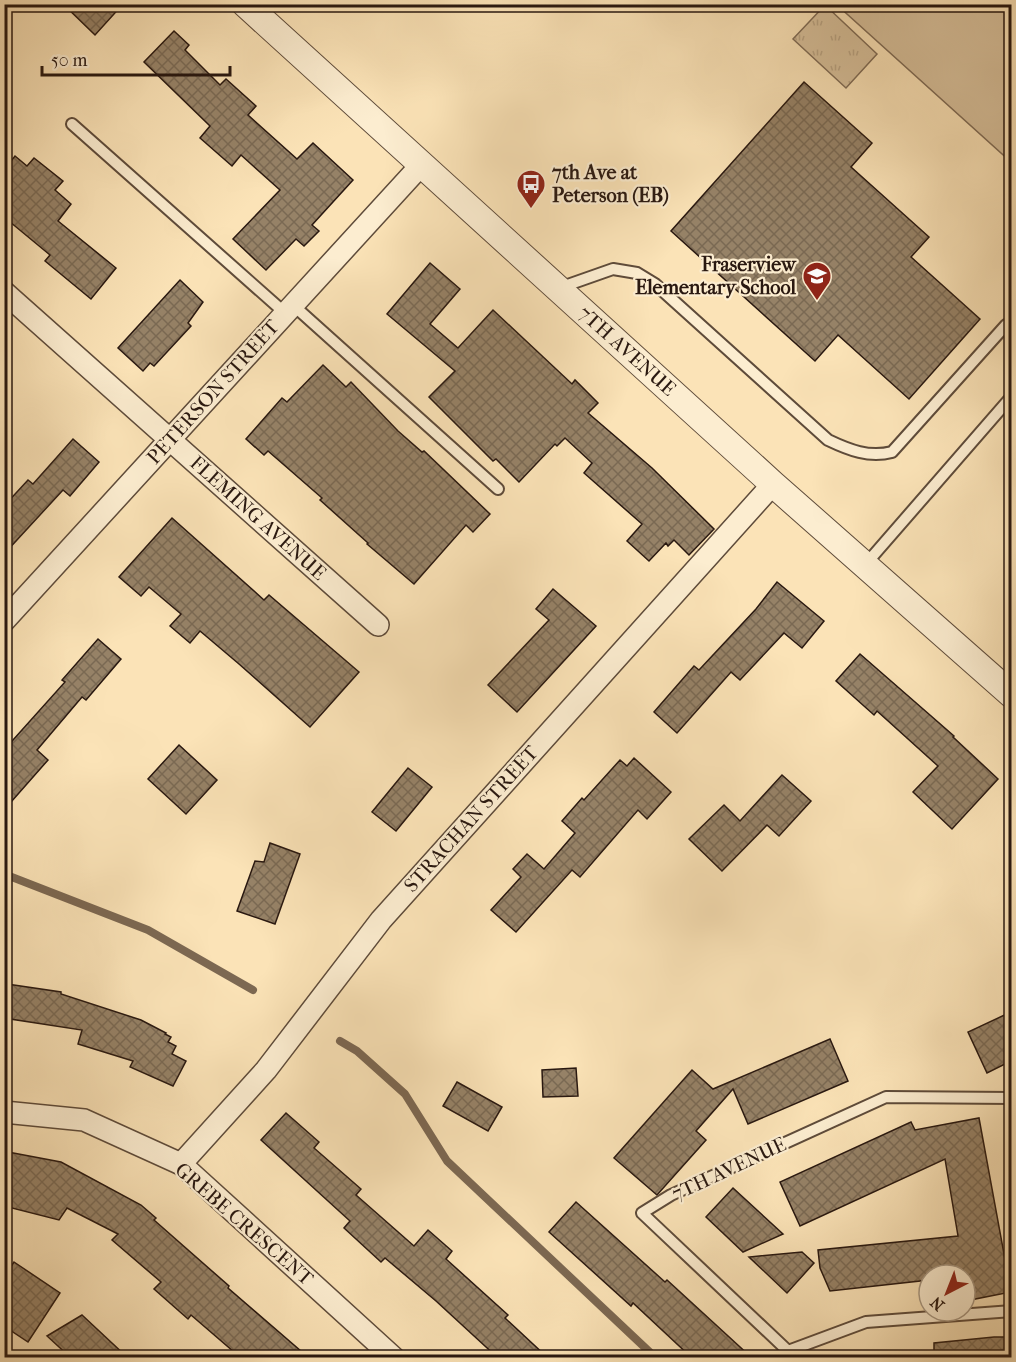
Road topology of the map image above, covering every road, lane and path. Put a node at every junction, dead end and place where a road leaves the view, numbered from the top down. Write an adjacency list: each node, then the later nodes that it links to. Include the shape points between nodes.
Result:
1 (245, 4): 3 (street, 7TH AVENUE)
2 (72, 124): 6 (lane)
3 (422, 164): 4 (street, 7TH AVENUE); 6 (street, PETERSON STREET)
4 (559, 288): 7 (lane, via 613,270 637,273 655,284 828,440 866,454 892,452 1006,325); 10 (street, 7TH AVENUE)
5 (4, 292): 9 (street, FLEMING AVENUE)
6 (289, 309): 9 (street, PETERSON STREET); 11 (lane)
7 (1011, 326)
8 (1011, 396): 12 (lane)
9 (169, 440): 13 (street, PETERSON STREET); 14 (street, FLEMING AVENUE)
10 (773, 484): 12 (street, 7TH AVENUE); 18 (street, STRACHAN STREET, via 381,920 266,1070)
11 (498, 489)
12 (865, 566): 15 (street, 7TH AVENUE)
13 (4, 621)
14 (378, 625)
15 (1011, 695)
16 (1011, 1098): 20 (lane, 7TH AVENUE, via 886,1096 671,1195 642,1213)
17 (4, 1112): 18 (street, GREBE CRESCENT, via 84,1120)
18 (181, 1164): 21 (street, GREBE CRESCENT)
19 (1011, 1311): 20 (lane, 7TH AVENUE, via 866,1322)
20 (791, 1354)
21 (394, 1358)

